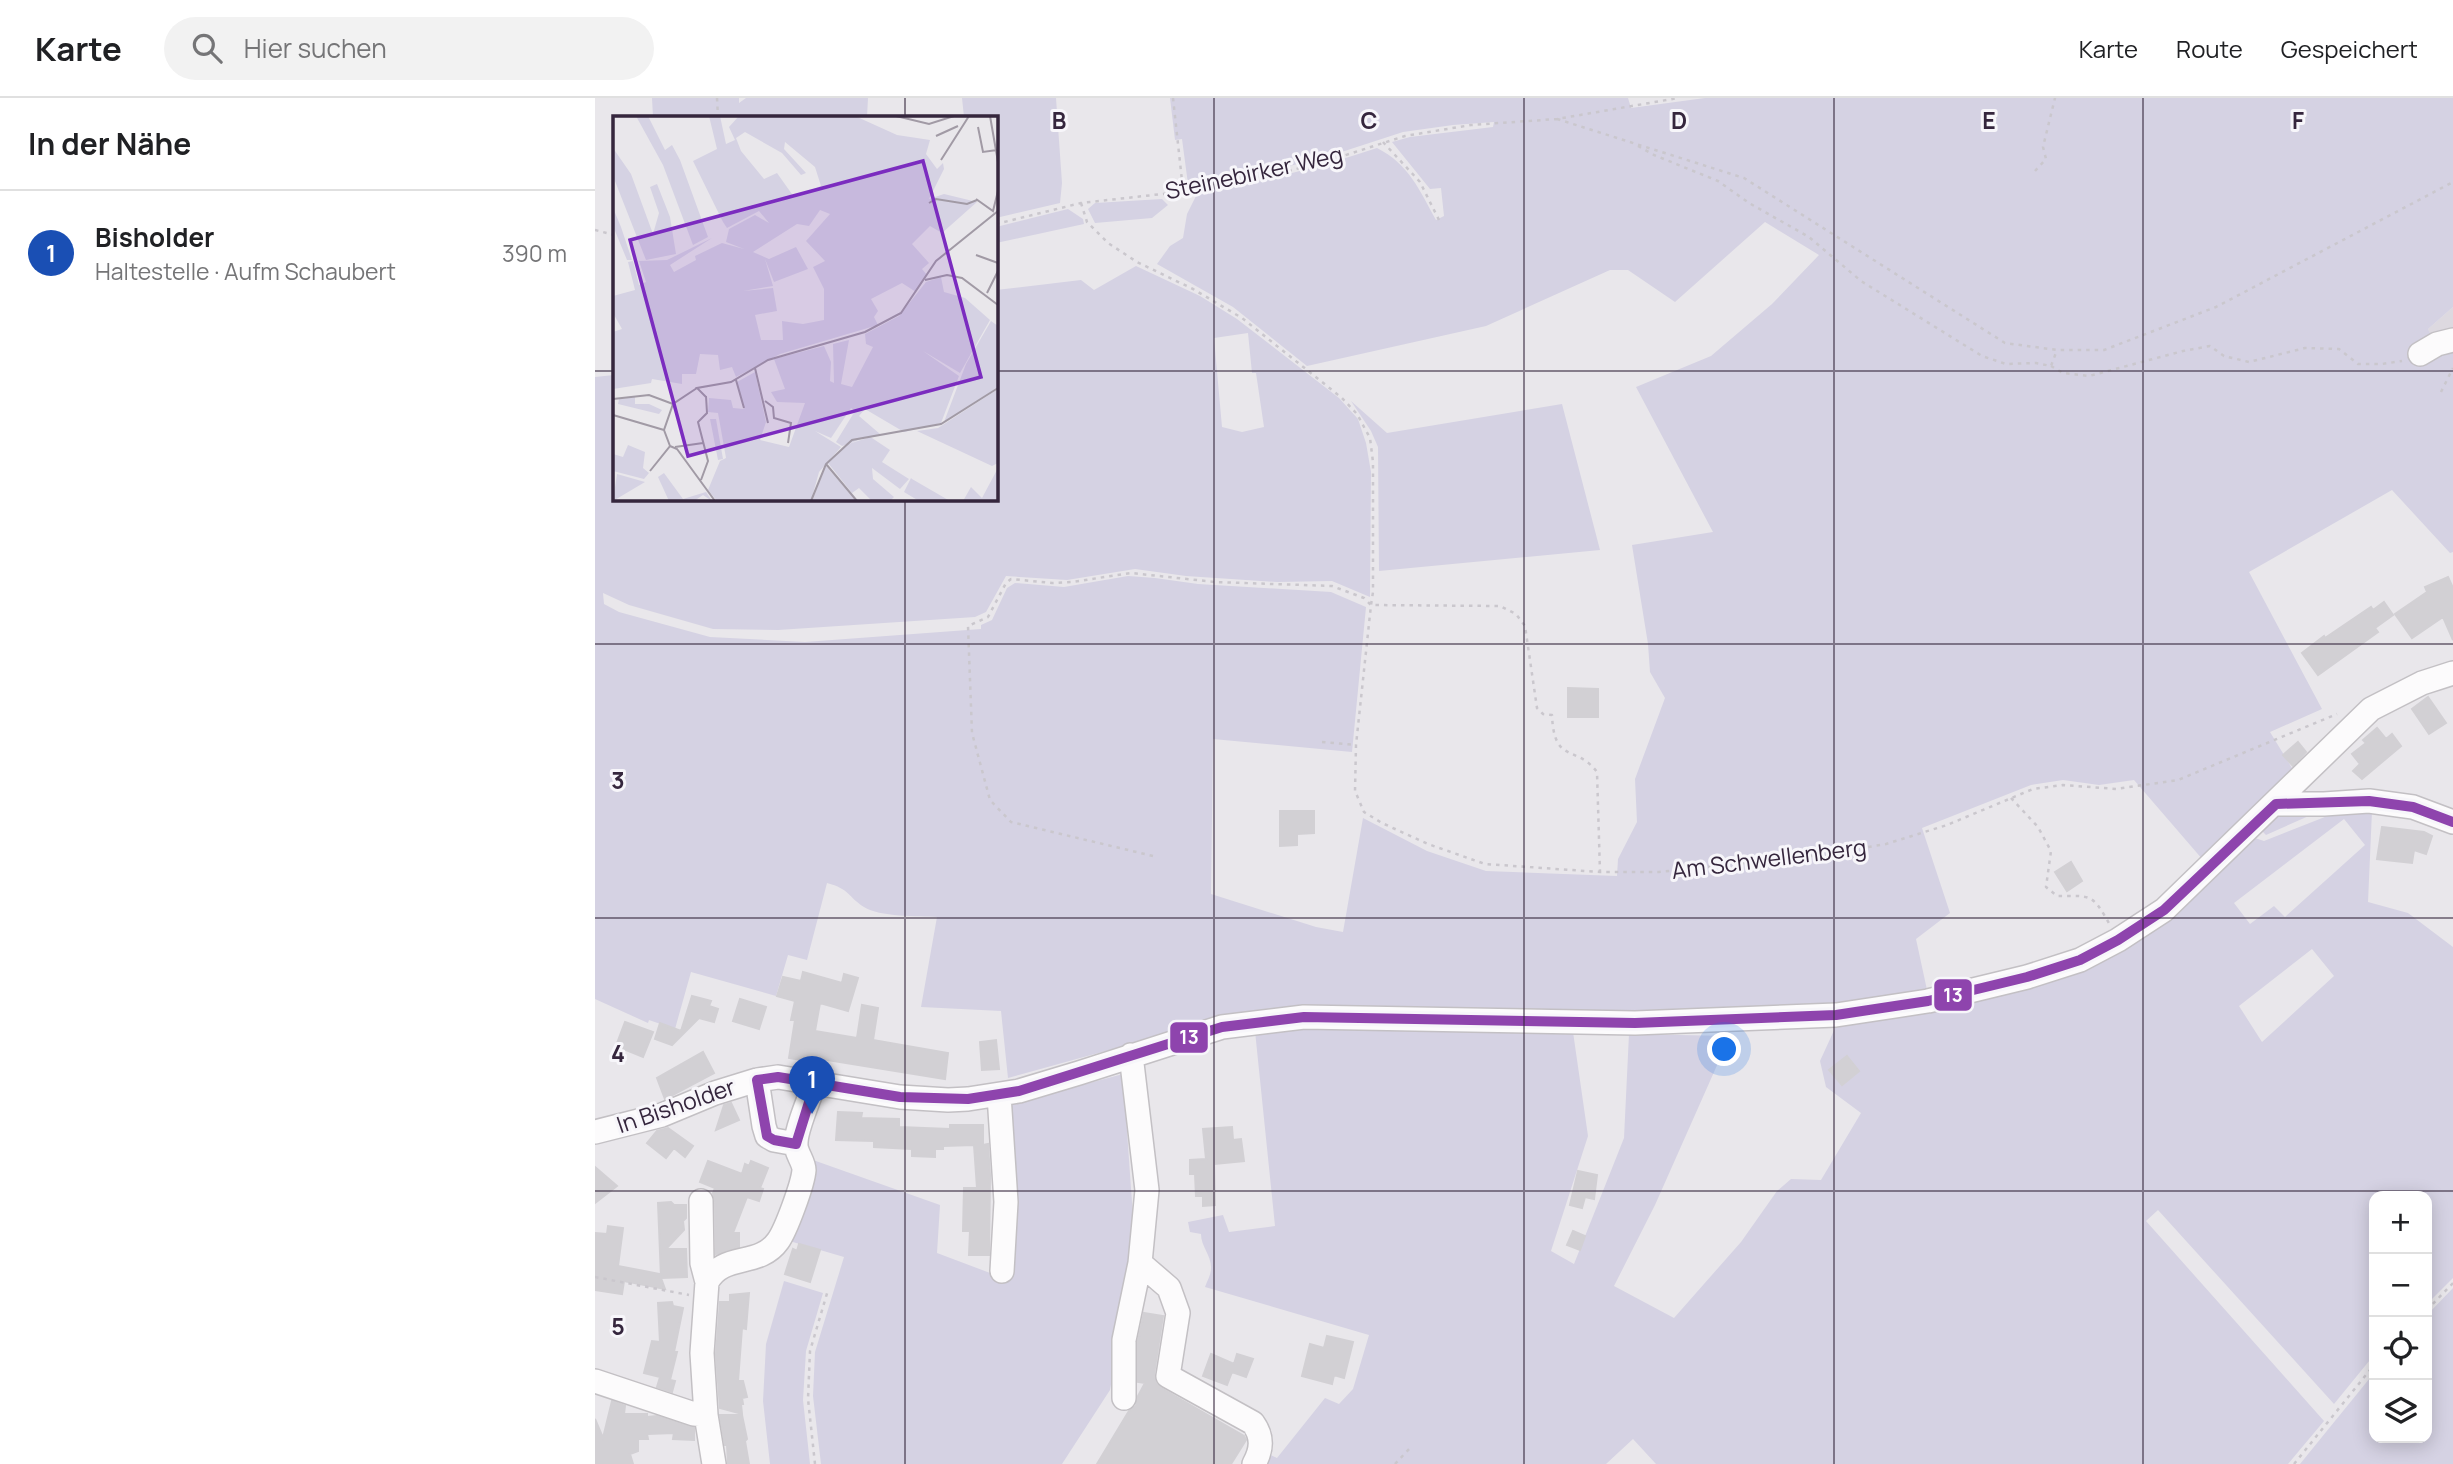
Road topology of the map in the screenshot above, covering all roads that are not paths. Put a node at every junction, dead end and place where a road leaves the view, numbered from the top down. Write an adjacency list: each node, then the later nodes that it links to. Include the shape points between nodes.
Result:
1 (2453, 340): 2 (street)
2 (2420, 354)
3 (2453, 673): 4 (street, In Bisholder, via 2371,709)
4 (2276, 804): 5 (street, via 2369,801 2413,807); 6 (street, In Bisholder, via 2164,910 2118,940 2080,961 1928,1001 1836,1015 1635,1023 1304,1017 1222,1027)
5 (2453, 822)
6 (1131, 1055): 9 (street, In Bisholder); 13 (street, via 1147,1190)
7 (757, 1080): 8 (street, In Bisholder, via 778,1077); 10 (street, In Bisholder, via 653,1118); 11 (street, In Bisholder, via 767,1136)
8 (815, 1083): 9 (street, In Bisholder, via 948,1100); 11 (street)
9 (1009, 1093): 14 (street)
10 (595, 1132)
11 (796, 1144): 15 (street, via 804,1169 778,1241 757,1258 721,1266 712,1273)
12 (701, 1201): 15 (street)
13 (1140, 1263): 17 (street, via 1124,1340); 20 (street, via 1170,1288 1178,1313 1168,1376 1253,1423 1260,1433)
14 (1002, 1271)
15 (707, 1290): 18 (street, via 702,1353)
16 (595, 1381): 18 (street)
17 (1124, 1398)
18 (706, 1415): 19 (street)
19 (714, 1464)
20 (1254, 1464)

